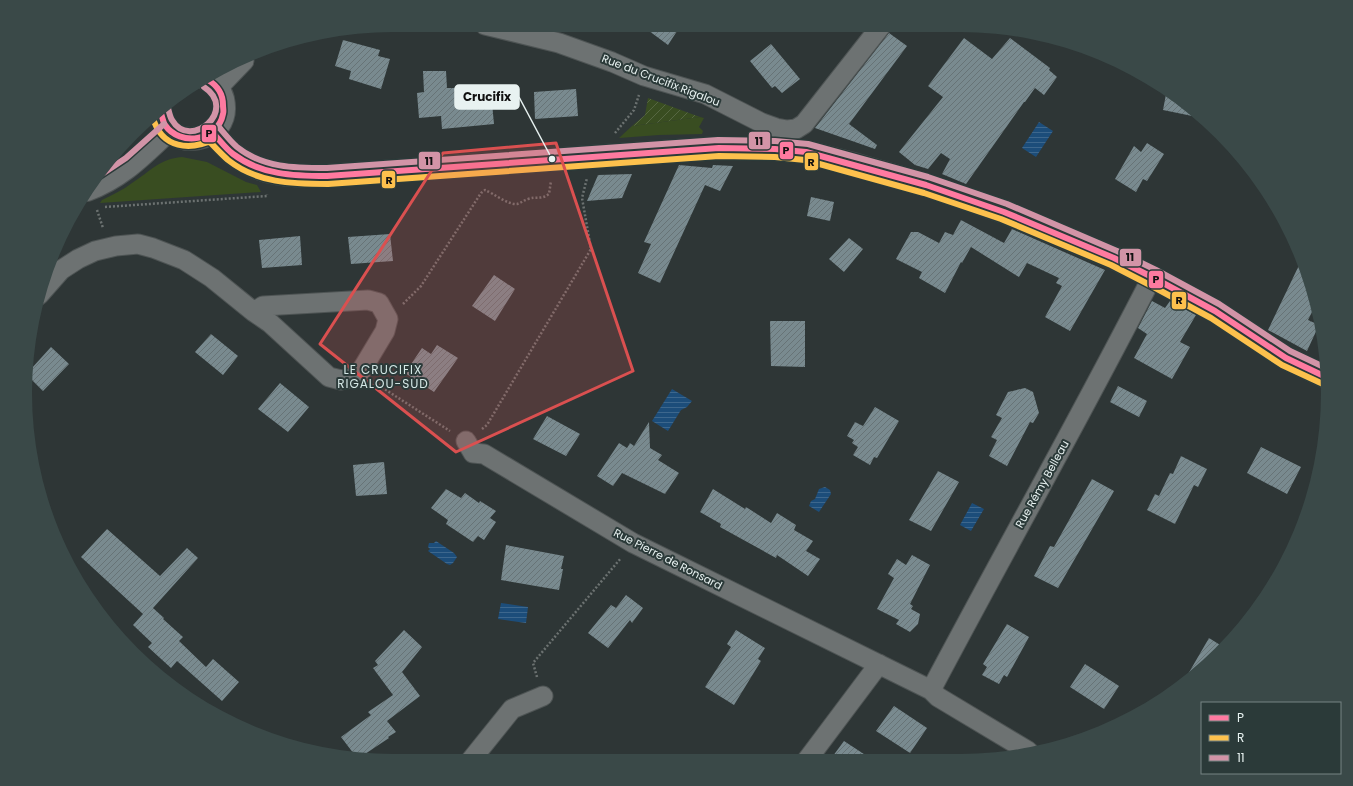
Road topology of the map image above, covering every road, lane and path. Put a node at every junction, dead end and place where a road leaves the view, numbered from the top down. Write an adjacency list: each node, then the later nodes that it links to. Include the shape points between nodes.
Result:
1 (512, 32): 4 (street, Rue du Crucifix Rigalou, via 559,44)
2 (876, 32): 4 (street, Rue du Crucifix Rigalou, via 804,124 796,129 776,128 704,94)
3 (234, 69): 5 (street)
4 (644, 76): 9 (path, via 634,110)
5 (213, 84): 8 (street, via 222,97 224,106 219,125)
6 (162, 117): 7 (street)
7 (169, 130): 8 (street, via 176,136 186,139 204,137); 12 (street, via 129,167)
8 (212, 132): 15 (street, via 235,156 255,167 288,176 327,176 720,148 806,152 858,164 1004,212 1114,258)
9 (614, 134)
10 (588, 175): 21 (path, via 582,198 591,249 487,425)
11 (551, 177): 18 (path, via 549,194 544,198 529,198 511,204 485,190 480,193 421,286)
12 (97, 186)
13 (267, 191): 14 (path, via 267,196 96,208)
14 (109, 248): 16 (street, via 78,259 61,270); 17 (street, via 138,244 184,260 212,278)
15 (1152, 277): 20 (street, via 1215,311 1286,358); 24 (street, Rue Rémy Belleau, via 1084,409)
16 (49, 284)
17 (254, 312): 18 (street, via 263,306 368,300 379,303); 19 (street, via 270,323 329,377 341,380 351,378)
18 (388, 319): 19 (street, via 385,331)
19 (361, 371): 21 (path, via 372,381)
20 (1320, 374)
21 (466, 441): 22 (street, Rue Pierre de Ronsard, via 473,453 484,454)
22 (633, 543): 23 (street, Rue Pierre de Ronsard); 25 (path, via 533,663)
23 (879, 664): 24 (street, Rue Pierre de Ronsard); 28 (street)
24 (931, 690): 26 (street, Rue Pierre de Ronsard)
25 (543, 696): 27 (street, via 512,709)
26 (1022, 748)
27 (476, 754)
28 (812, 754)

